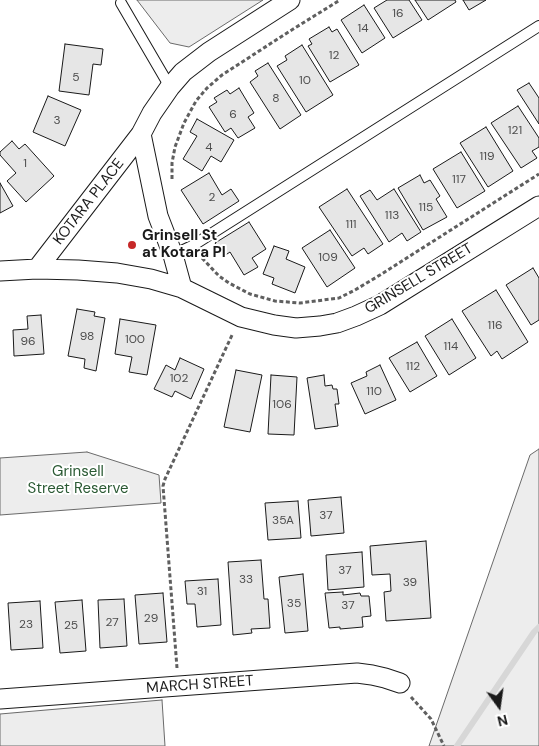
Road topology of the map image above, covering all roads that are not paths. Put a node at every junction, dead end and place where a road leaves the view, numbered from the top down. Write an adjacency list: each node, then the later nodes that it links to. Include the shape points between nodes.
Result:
1 (290, 0): 4 (street, KOTARA PLACE, via 209,52)
2 (121, 3): 4 (lane)
3 (539, 26): 7 (lane)
4 (170, 87): 5 (street, KOTARA PLACE)
5 (141, 134): 7 (street, KOTARA PLACE, via 158,216); 8 (street, KOTARA PLACE)
6 (539, 206): 10 (street, GRINSELL STREET, via 380,305 337,323 296,328 274,325 241,316)
7 (173, 255): 10 (street, KOTARA PLACE)
8 (37, 269): 9 (street, GRINSELL STREET); 10 (street, GRINSELL STREET, via 117,273)
9 (0, 271)
10 (182, 288)
11 (400, 684): 12 (street, MARCH STREET, via 372,674 357,673)
12 (0, 699)

